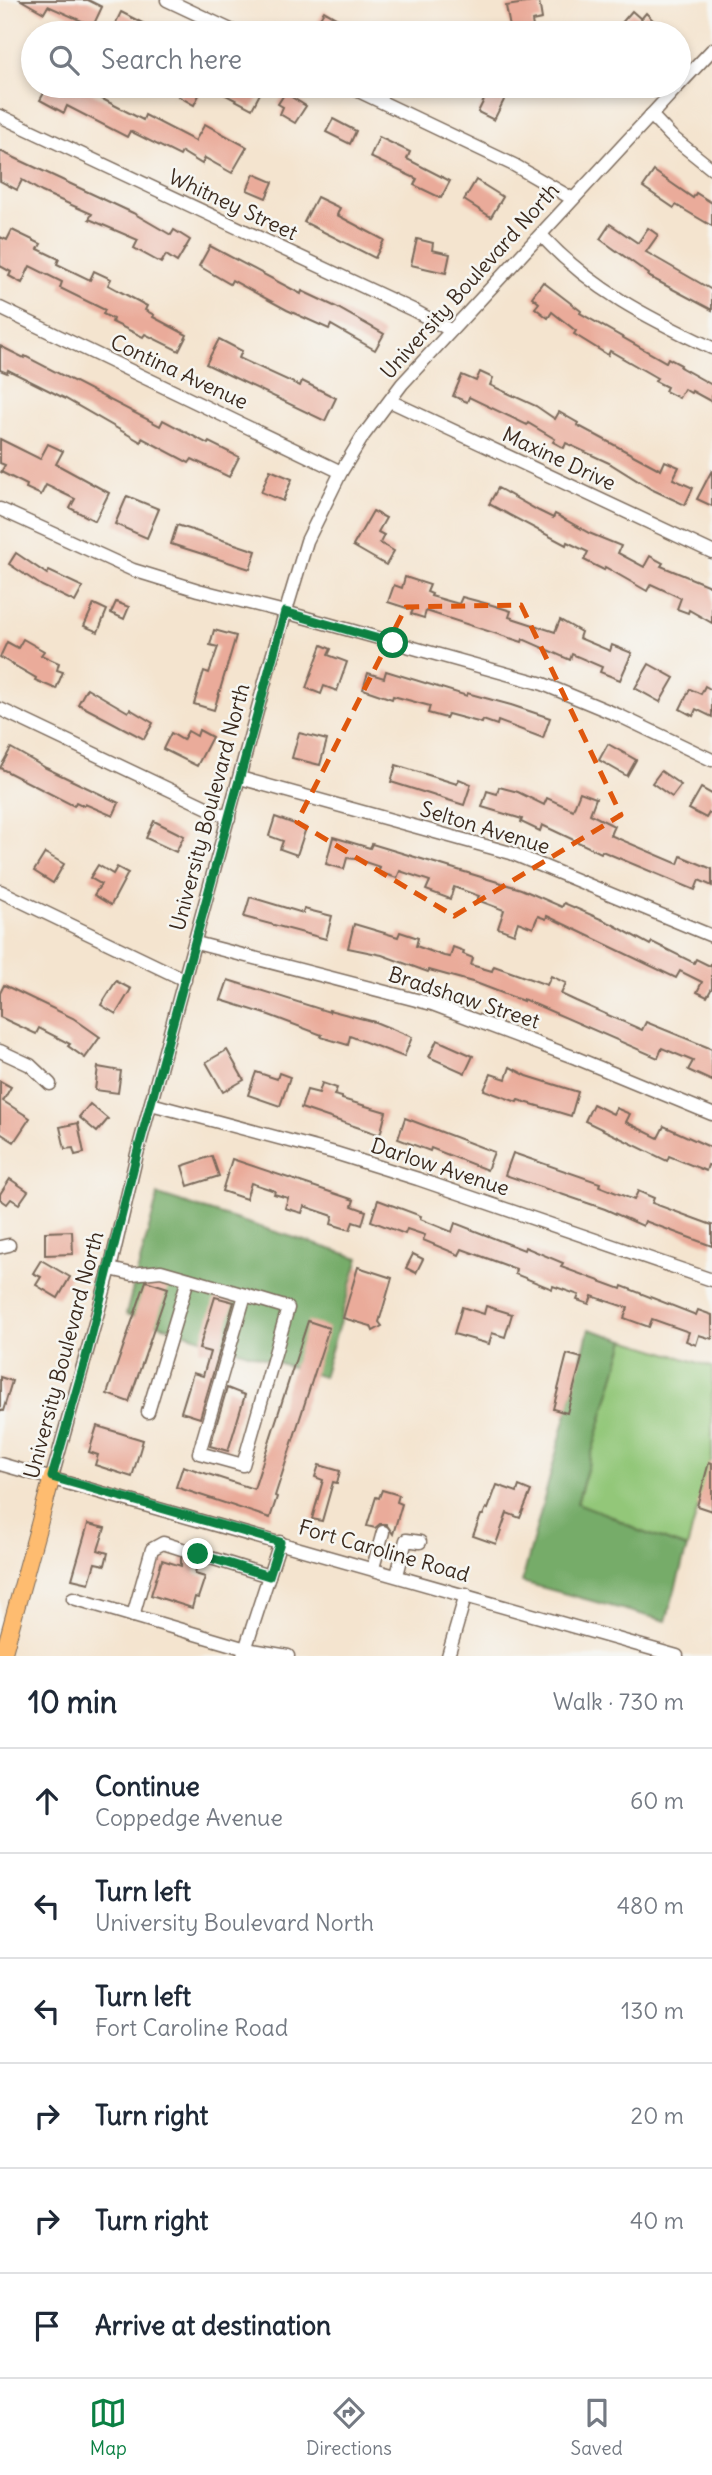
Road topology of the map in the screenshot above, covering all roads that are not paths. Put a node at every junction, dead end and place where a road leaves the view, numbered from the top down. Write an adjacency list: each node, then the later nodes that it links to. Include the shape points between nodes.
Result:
1 (167, 0): 2 (street)
2 (212, 21)
3 (712, 50): 4 (street, University Boulevard North)
4 (691, 73)
5 (373, 98): 10 (street, via 514,165)
6 (667, 98): 7 (street, University Boulevard North)
7 (651, 115): 9 (street); 10 (street, University Boulevard North)
8 (0, 116): 13 (street, Whitney Street)
9 (712, 169)
10 (573, 199): 11 (street, University Boulevard North)
11 (541, 235): 13 (street, University Boulevard North); 14 (street, via 560,256 616,299)
12 (0, 308): 16 (street, Contina Avenue)
13 (450, 330): 15 (street, University Boulevard North)
14 (712, 348)
15 (390, 401): 16 (street, University Boulevard North); 18 (street, Maxine Drive)
16 (341, 472): 19 (street, University Boulevard North, via 307,541)
17 (0, 509): 19 (street, via 133,570)
18 (712, 552)
19 (285, 612): 21 (street, via 543,684); 22 (street, University Boulevard North)
20 (0, 709): 23 (street)
21 (712, 760)
22 (240, 778): 23 (street, University Boulevard North); 25 (street, Selton Avenue, via 511,853)
23 (229, 818): 26 (street, University Boulevard North)
24 (0, 891): 27 (street)
25 (712, 936)
26 (196, 943): 27 (street, University Boulevard North); 31 (street, Bradshaw Street, via 432,1004)
27 (185, 980): 30 (street, University Boulevard North)
28 (0, 1051): 29 (street, via 30,1065)
29 (50, 1084)
30 (151, 1104): 32 (street, University Boulevard North); 34 (street, Darlow Avenue, via 383,1168)
31 (712, 1114)
32 (110, 1269): 33 (street, via 132,1274 160,1271); 38 (street, University Boulevard North)
33 (188, 1279): 35 (street); 36 (street)
34 (712, 1280)
35 (245, 1295): 35 (street, via 199,1452 243,1465 288,1308)
36 (148, 1412)
37 (0, 1464): 38 (street, Fort Caroline Road)
38 (52, 1477): 40 (street, Fort Caroline Road); 52 (main road, University Boulevard North)
39 (383, 1532): 44 (street)
40 (280, 1542): 44 (street, Fort Caroline Road); 46 (street)
41 (420, 1542): 45 (street, via 406,1540)
42 (182, 1549): 49 (street, via 163,1543 152,1549)
43 (198, 1554): 46 (street)
44 (373, 1568): 45 (street, Fort Caroline Road)
45 (397, 1575): 47 (street, Fort Caroline Road)
46 (269, 1576): 51 (street)
47 (466, 1594): 50 (street, Fort Caroline Road); 54 (street)
48 (73, 1598): 49 (street)
49 (133, 1616): 51 (street)
50 (649, 1652): 55 (street, Fort Caroline Road)
51 (246, 1654): 53 (street)
52 (4, 1656)
53 (288, 1656)
54 (447, 1656)
55 (677, 1656)

